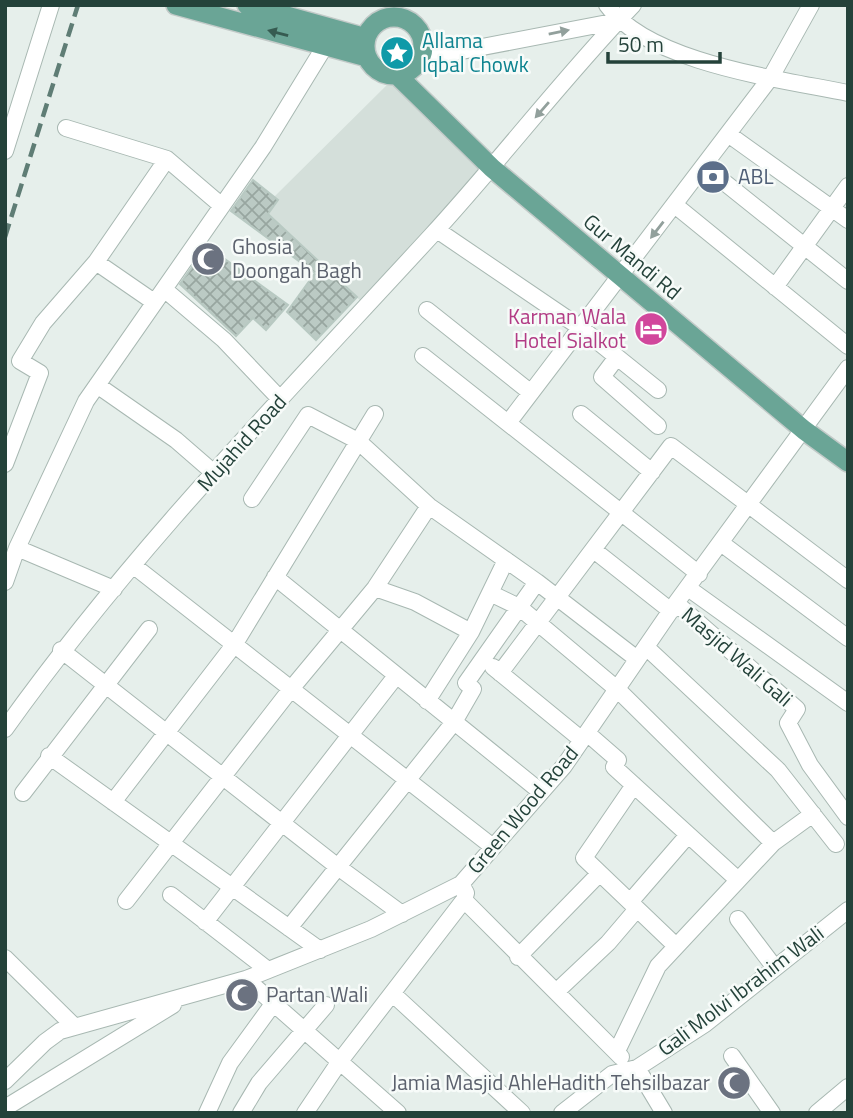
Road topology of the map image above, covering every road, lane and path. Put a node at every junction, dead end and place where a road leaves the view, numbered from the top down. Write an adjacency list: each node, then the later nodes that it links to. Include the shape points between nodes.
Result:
1 (51, 5): 18 (street)
2 (176, 5): 10 (main road, one-way to 2)
3 (247, 5): 11 (main road)
4 (607, 5): 9 (street)
5 (634, 5): 9 (street, Mujahid Road)
6 (811, 5): 14 (street)
7 (384, 12): 8 (main road, via 395,18); 11 (main road, via 370,30)
8 (409, 14): 12 (main road, via 422,40)
9 (618, 21): 12 (street, one-way to 9); 14 (street, via 653,44); 21 (street, Mujahid Road, one-way to 21)
10 (325, 46): 11 (main road); 23 (street)
11 (367, 48): 13 (main road, via 379,71)
12 (420, 59): 13 (main road)
13 (397, 75): 21 (main road, Gur Mandi Rd)
14 (771, 77): 15 (street); 17 (street)
15 (848, 93)
16 (66, 128): 19 (street)
17 (727, 134): 20 (street); 25 (street)
18 (5, 151)
19 (167, 159): 23 (street); 29 (street)
20 (705, 166): 24 (street); 28 (street)
21 (492, 168): 27 (street, Mujahid Road); 30 (main road, Gur Mandi Rd)
22 (848, 186): 25 (street)
23 (222, 206): 33 (street)
24 (676, 206): 30 (street, one-way to 30); 32 (street)
25 (833, 208): 26 (street); 28 (street)
26 (848, 220)
27 (437, 230): 35 (street); 43 (street, Mujahid Road)
28 (805, 247): 31 (street); 32 (street)
29 (96, 262): 33 (street); 51 (street, via 43,323 20,361 40,373)
30 (620, 277): 35 (street); 48 (main road, Gur Mandi Rd)
31 (848, 281)
32 (775, 287): 36 (street)
33 (159, 296): 40 (street); 43 (street, via 224,340)
34 (427, 310): 42 (street)
35 (581, 328): 38 (street); 42 (street)
36 (848, 346)
37 (423, 356): 46 (street)
38 (617, 357): 41 (street); 47 (street, via 602,377)
39 (848, 368): 48 (street, Green Wood Road)
40 (97, 385): 53 (street, via 176,440); 60 (street)
41 (658, 390)
42 (530, 392): 46 (street)
43 (281, 400): 53 (street, Mujahid Road)
44 (375, 414): 49 (street)
45 (581, 414): 52 (street)
46 (508, 423): 57 (street)
47 (658, 426)
48 (804, 430): 50 (main road, Gur Mandi Rd); 55 (street, Green Wood Road)
49 (358, 441): 54 (street, via 308,415); 56 (street); 64 (street)
50 (848, 462)
51 (5, 464)
52 (652, 472): 55 (street, via 670,446); 57 (street)
53 (214, 473): 62 (street, Mujahid Road)
54 (252, 499)
55 (747, 505): 58 (street, Green Wood Road); 65 (street)
56 (429, 506): 61 (street); 68 (street)
57 (624, 512): 59 (street); 63 (street)
58 (722, 543): 63 (street, Green Wood Road); 79 (street)
59 (595, 551): 72 (street); 74 (street)
60 (12, 557): 66 (street); 70 (street)
61 (506, 560): 67 (street); 71 (street)
62 (134, 566): 70 (street, Mujahid Road); 80 (street)
63 (699, 573): 69 (street, Green Wood Road)
64 (275, 577): 77 (street); 80 (street)
65 (848, 580)
66 (5, 582)
67 (537, 582): 72 (street); 73 (street)
68 (375, 588): 77 (street); 78 (street, via 415,602)
69 (688, 588): 74 (street, Green Wood Road); 90 (street)
70 (114, 589): 81 (street, Mujahid Road)
71 (490, 593): 73 (street); 78 (street)
72 (559, 599): 75 (street); 82 (street)
73 (519, 607): 75 (street); 83 (street)
74 (674, 607): 82 (street, Green Wood Road); 103 (street, Masjid Wali Gali, via 797,709 788,723 810,765)
75 (538, 625): 84 (street); 88 (street)
76 (149, 629): 86 (street)
77 (340, 631): 85 (street); 87 (street)
78 (471, 632): 89 (street)
79 (848, 638)
80 (234, 645): 87 (street); 93 (street)
81 (61, 650): 86 (street); 92 (street, Mujahid Road)
82 (642, 653): 88 (street, Green Wood Road); 104 (street, via 778,771)
83 (483, 659): 84 (street); 91 (street, via 466,683 473,689)
84 (500, 673): 95 (street)
85 (396, 676): 89 (street); 94 (street)
86 (105, 684): 93 (street); 96 (street)
87 (291, 690): 94 (street); 97 (street)
88 (618, 690): 95 (street, Green Wood Road); 108 (street)
89 (428, 701): 91 (street)
90 (848, 703)
91 (454, 722): 98 (street); 100 (street)
92 (5, 729)
93 (166, 732): 97 (street); 102 (street)
94 (349, 735): 98 (street); 105 (street)
95 (585, 737): 99 (street, via 618,760 614,767); 100 (street, Green Wood Road)
96 (50, 756): 101 (street); 102 (street)
97 (222, 776): 105 (street); 107 (street)
98 (406, 780): 110 (street); 111 (street)
99 (634, 785): 106 (street); 112 (street, via 584,858)
100 (541, 792): 110 (street, Green Wood Road)
101 (23, 793)
102 (113, 802): 107 (street)
103 (846, 813)
104 (813, 814): 108 (street); 109 (street)
105 (281, 823): 111 (street); 115 (street)
106 (688, 835): 113 (street); 119 (street)
107 (171, 843): 115 (street); 117 (street)
108 (773, 843): 113 (street)
109 (836, 844)
110 (493, 847): 114 (street, Green Wood Road)
111 (338, 867): 121 (street); 124 (street)
112 (599, 874): 119 (street); 127 (street)
113 (738, 880): 125 (street)
114 (461, 884): 118 (street); 121 (street, Green Wood Road)
115 (232, 887): 123 (street); 124 (street)
116 (171, 895): 123 (street)
117 (126, 901)
118 (464, 901): 127 (street); 133 (street)
119 (633, 906): 125 (street); 132 (street, via 608,943)
120 (848, 910): 129 (street, Gali Molvi Ibrahim Wali)
121 (402, 914): 126 (street, Green Wood Road)
122 (738, 919): 129 (street)
123 (205, 922): 130 (street)
124 (289, 928): 126 (street)
125 (676, 946): 139 (street, via 658,966)
126 (320, 950): 130 (street, Green Wood Road)
127 (518, 957): 132 (street)
128 (5, 958): 137 (street)
129 (775, 968): 142 (street, Gali Molvi Ibrahim Wali, via 705,1024)
130 (268, 970): 131 (street, Green Wood Road)
131 (246, 979): 134 (street, Green Wood Road); 135 (street)
132 (556, 992): 139 (street)
133 (393, 994): 141 (street); 150 (street)
134 (190, 995): 137 (street, Green Wood Road); 145 (street)
135 (273, 1004): 138 (street); 146 (street, via 230,1063)
136 (326, 1005): 138 (street)
137 (75, 1027): 143 (street, Green Wood Road, via 45,1042)
138 (304, 1031): 141 (street); 147 (street, via 259,1083)
139 (617, 1051): 142 (street)
140 (732, 1056): 153 (street)
141 (340, 1061): 148 (street); 149 (street)
142 (633, 1068): 151 (street, Gali Molvi Ibrahim Wali, via 612,1074); 152 (street)
143 (5, 1081)
144 (848, 1087): 154 (street)
145 (5, 1108)
146 (207, 1113)
147 (241, 1113)
148 (304, 1113)
149 (398, 1113)
150 (522, 1113)
151 (562, 1113)
152 (664, 1113)
153 (772, 1113)
154 (817, 1113)

